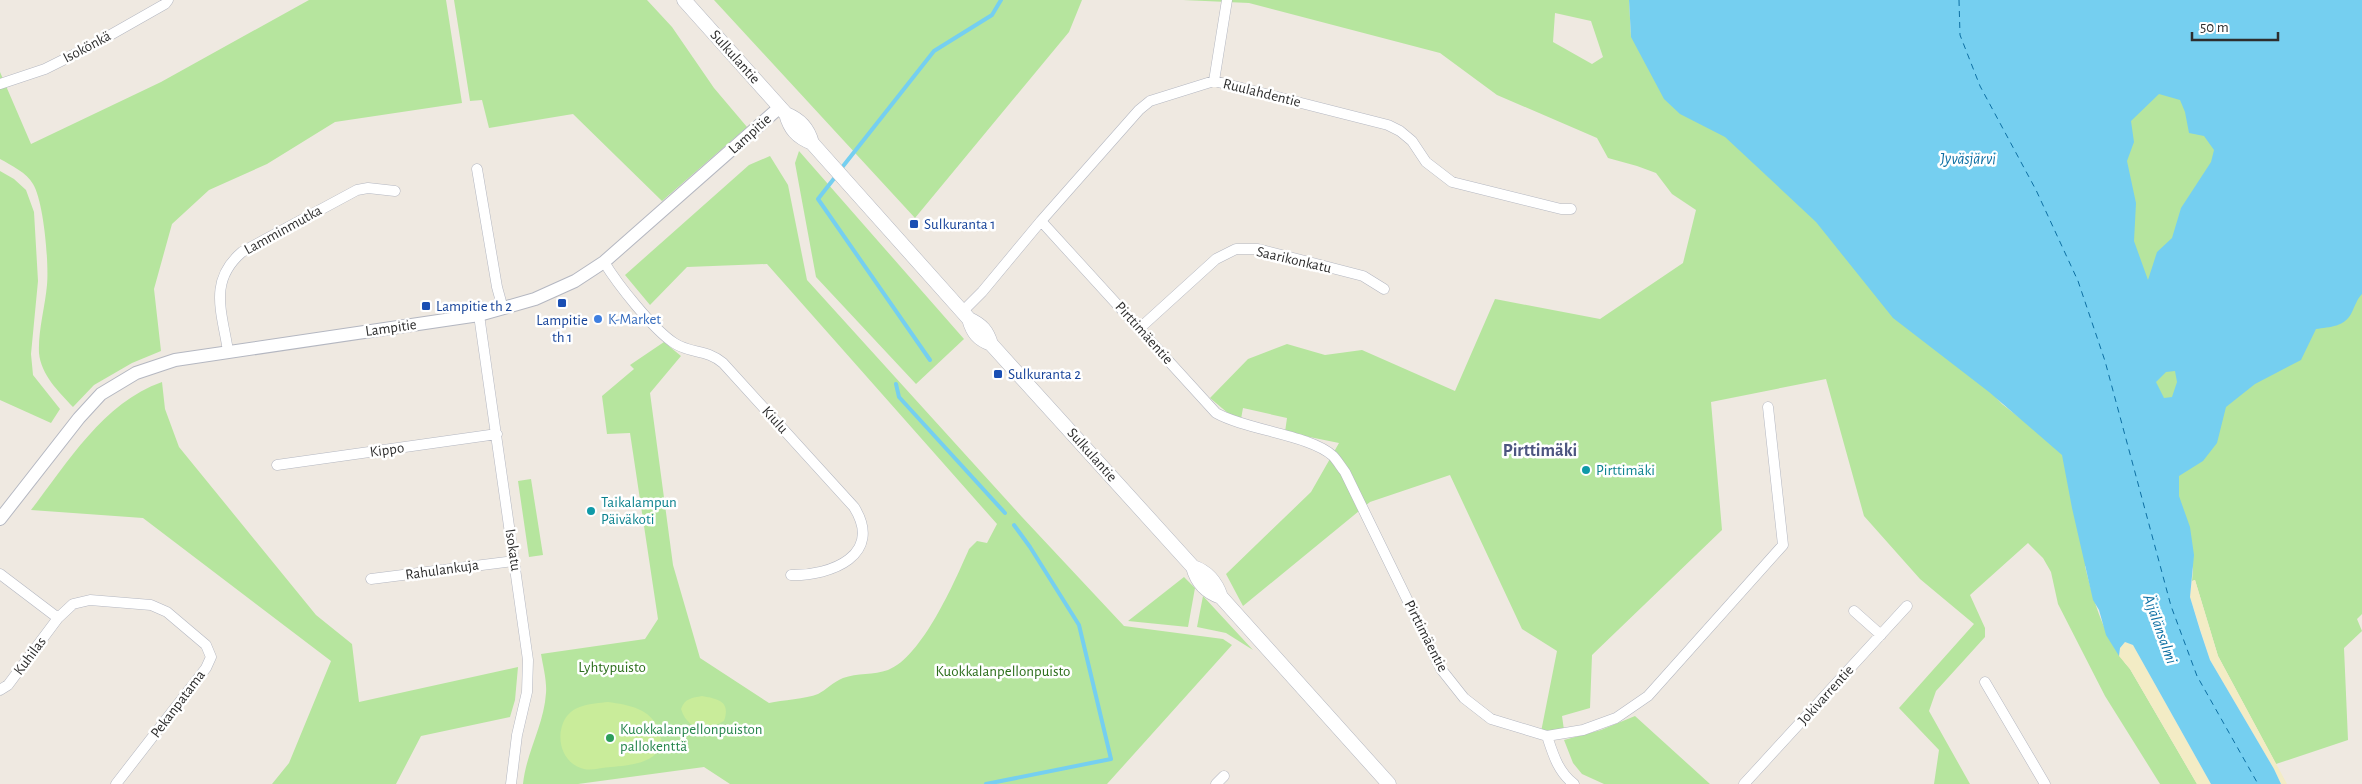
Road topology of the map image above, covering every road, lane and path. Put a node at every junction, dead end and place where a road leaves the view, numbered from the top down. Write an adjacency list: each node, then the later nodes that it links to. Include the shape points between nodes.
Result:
1 (168, 0): 5 (street, Isokönkä, via 91,46 45,69)
2 (684, 0): 6 (main road, Sulkulantie)
3 (1227, 0): 4 (street)
4 (1214, 81): 9 (street, Ruulahdentie, via 1388,125 1412,141 1426,162 1452,182); 10 (street, Ruulahdentie, via 1150,101)
5 (0, 84)
6 (783, 110): 11 (street, Lampitie); 15 (main road, Sulkulantie, via 789,125 801,139 812,143)
7 (477, 169): 13 (street)
8 (395, 191): 17 (street, Lamminmutka, via 357,190 242,252 229,263 219,290)
9 (1571, 210)
10 (1040, 221): 15 (street, Ruulahdentie); 16 (street, Pirttimäentie)
11 (604, 262): 13 (street, Lampitie, via 535,299); 24 (street, Kiulu, via 664,335 675,344 714,355 723,363 854,507 862,520 862,537 849,560 829,570)
12 (1384, 289): 16 (street, Saarikonkatu, via 1362,276 1258,249 1236,249 1216,259)
13 (503, 309): 14 (street, Lampitie)
14 (479, 315): 17 (street, Lampitie); 19 (street, Isokatu)
15 (966, 315): 37 (main road, Sulkulantie, via 980,324 988,333 991,344 1193,567 1217,586 1220,597)
16 (1140, 328): 32 (street, Pirttimäentie, via 1216,413 1229,420 1313,444 1332,455 1345,472 1445,675 1464,698 1491,719)
17 (228, 351): 21 (street, Lampitie, via 175,360 136,373 101,394)
18 (1768, 408): 32 (street, Pirttimäentie, via 1783,545 1648,696 1616,718 1583,730)
19 (497, 434): 20 (street, Kippo); 22 (street, Isokatu)
20 (277, 465)
21 (0, 519)
22 (514, 561): 25 (street, Rahulankuja); 35 (street, Isokatu, via 528,660 527,692)
23 (0, 574): 28 (street)
24 (791, 575)
25 (371, 578)
26 (1907, 606): 29 (street, Jokivarrentie)
27 (1854, 611): 29 (street)
28 (58, 618): 31 (street, Kuhilas, via 8,685); 34 (street, Pekanpatama, via 73,604 90,600 151,605 167,612 206,645 211,657 206,668)
29 (1881, 635): 39 (street, Jokivarrentie)
30 (1985, 682): 40 (street)
31 (0, 690)
32 (1547, 736): 38 (street, via 1554,759)
33 (1224, 776): 36 (street)
34 (116, 784)
35 (511, 784)
36 (1216, 784)
37 (1389, 784)
38 (1574, 784)
39 (1744, 784)
40 (2045, 784)

